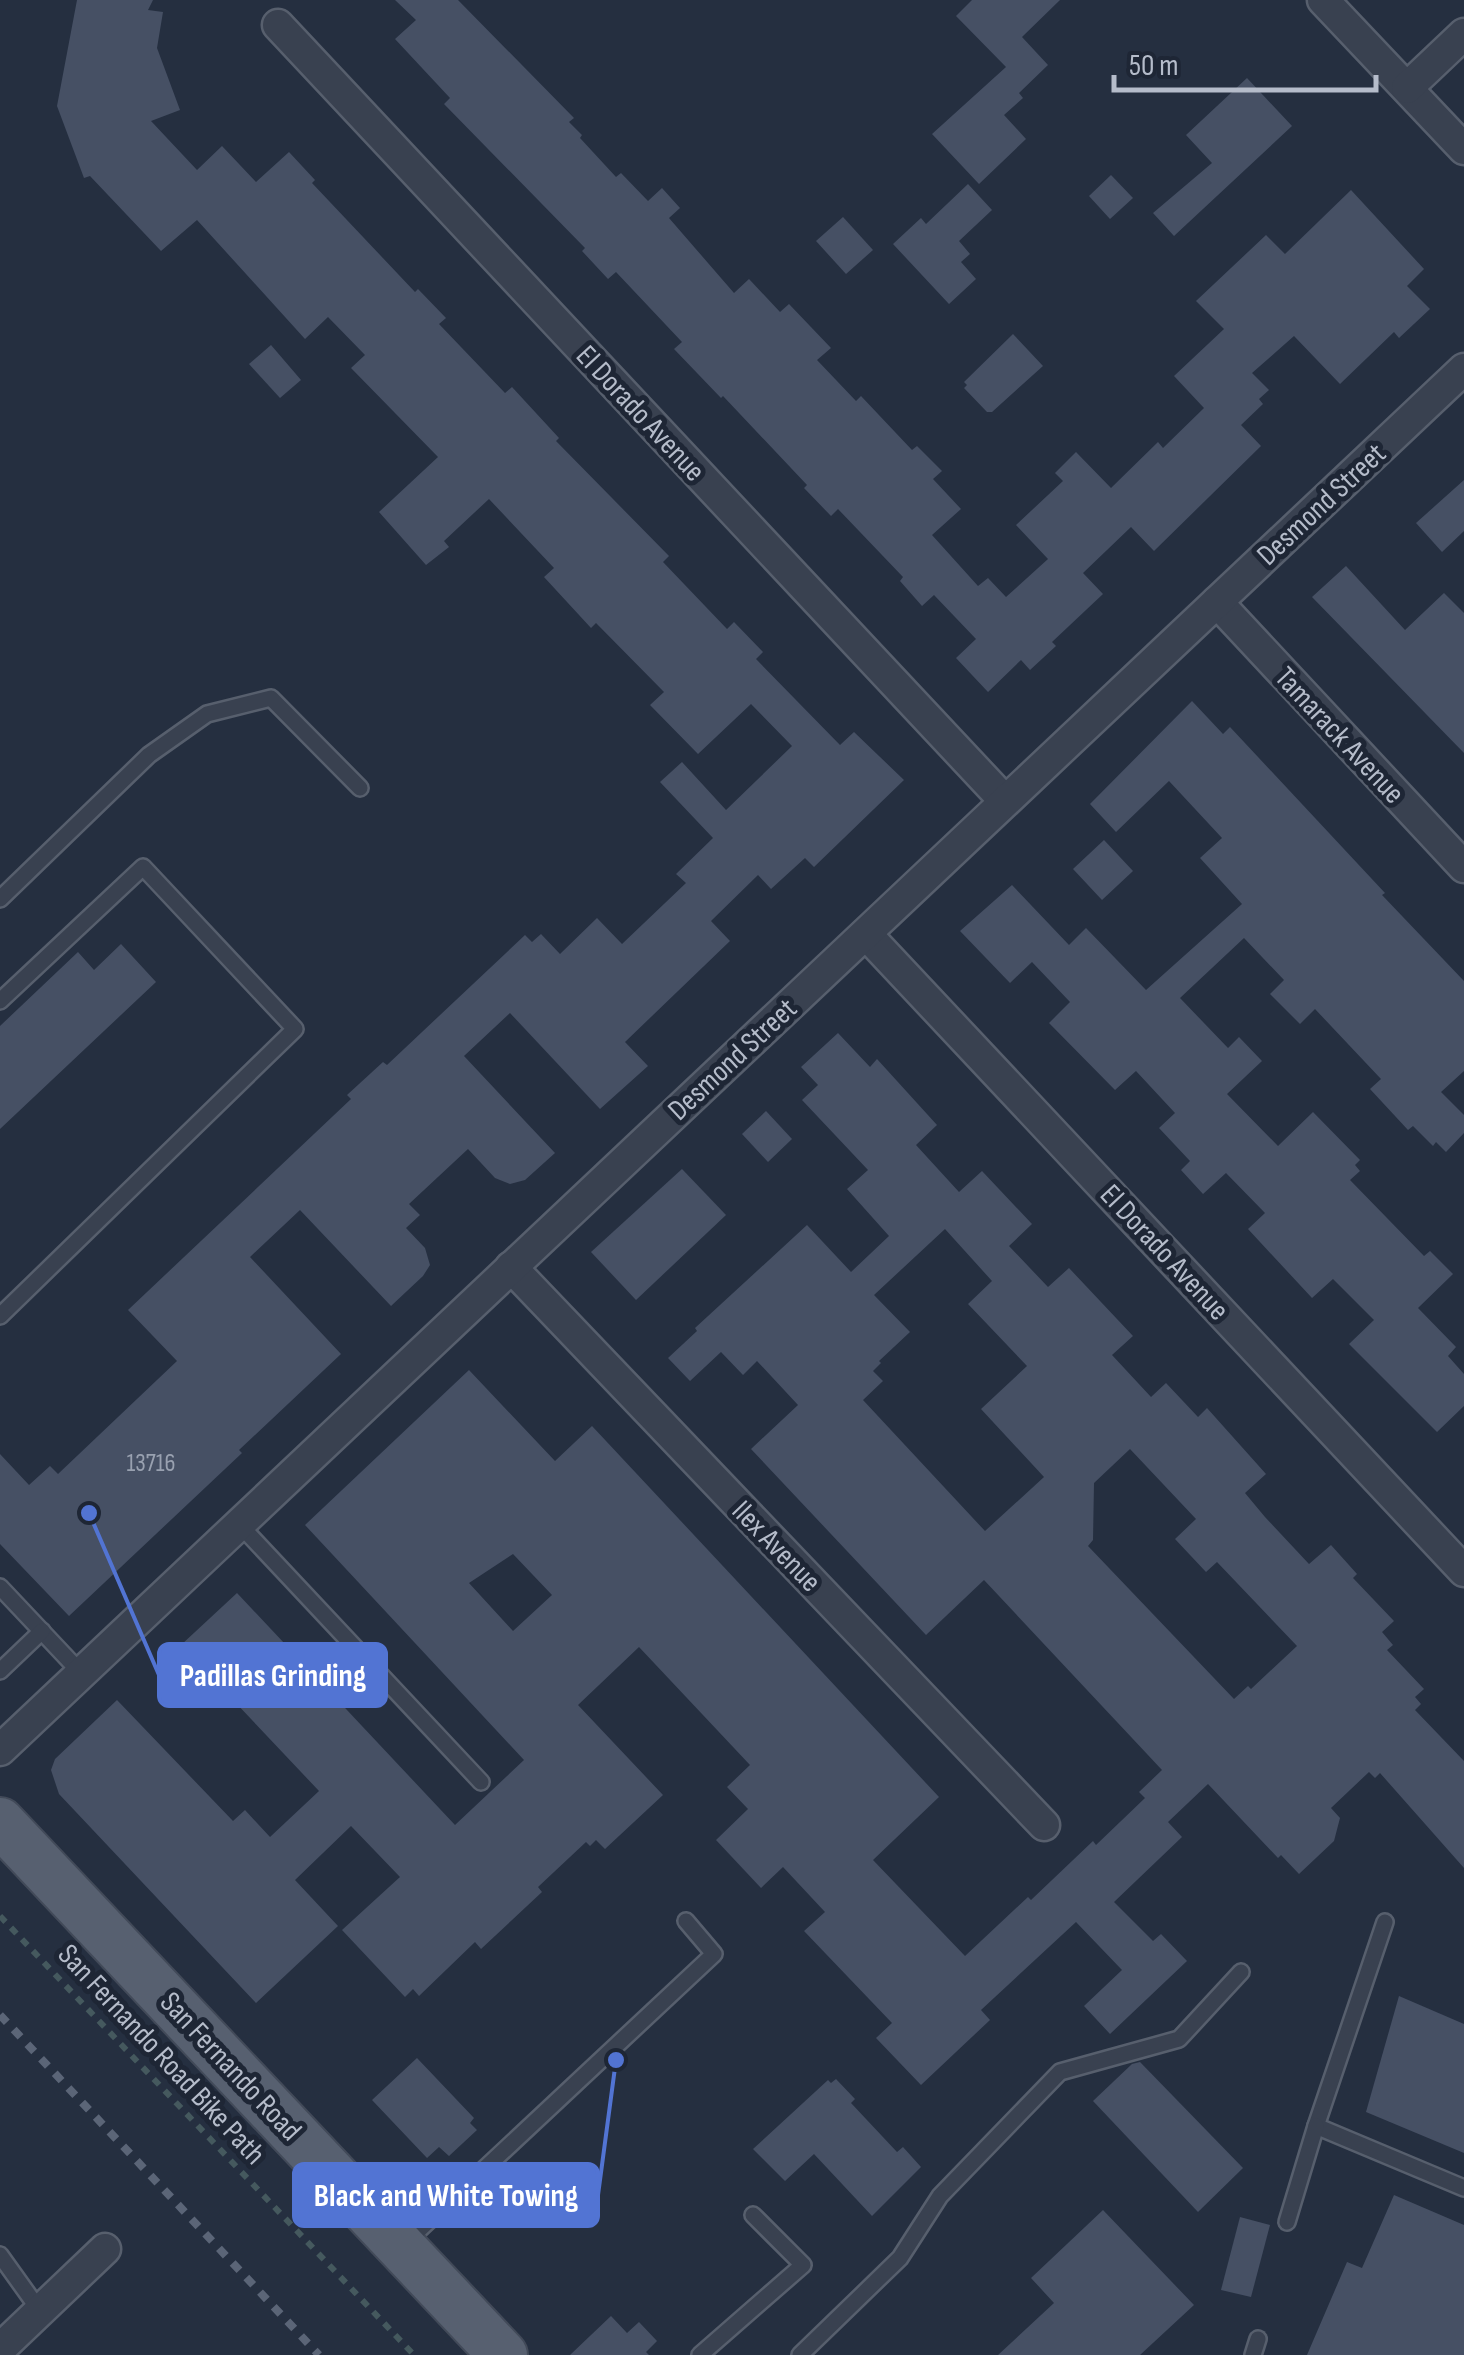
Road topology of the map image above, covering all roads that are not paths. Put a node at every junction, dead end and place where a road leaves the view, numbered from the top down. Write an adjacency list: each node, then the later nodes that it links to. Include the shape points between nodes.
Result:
1 (1323, 0): 4 (street)
2 (278, 25): 9 (street, El Dorado Avenue)
3 (1464, 34): 4 (street)
4 (1407, 88): 5 (street)
5 (1464, 149)
6 (1464, 369): 7 (street, Desmond Street)
7 (1217, 602): 9 (street, Desmond Street); 10 (street, Tamarack Avenue)
8 (360, 788): 11 (lane, via 272,698 208,714 149,755)
9 (1005, 801): 12 (street, Desmond Street)
10 (1464, 867)
11 (0, 899)
12 (866, 934): 14 (street, Desmond Street); 17 (street, El Dorado Avenue)
13 (0, 1001): 15 (lane, via 143,868 295,1029)
14 (510, 1267): 16 (street, Desmond Street); 25 (street, Ilex Avenue)
15 (0, 1316)
16 (240, 1526): 21 (street, Desmond Street); 23 (lane)
17 (1464, 1571)
18 (4, 1599): 19 (lane)
19 (42, 1632): 20 (lane); 21 (lane)
20 (0, 1670)
21 (82, 1674): 22 (street, Desmond Street)
22 (0, 1750)
23 (481, 1782)
24 (0, 1822): 33 (main road, San Fernando Road)
25 (1044, 1824)
26 (686, 1921): 33 (lane, via 714,1954)
27 (1385, 1922): 29 (lane)
28 (1241, 1972): 41 (lane, via 1180,2039 1060,2072 940,2196 900,2258)
29 (1316, 2126): 30 (lane); 32 (lane)
30 (1464, 2188)
31 (753, 2215): 40 (lane, via 803,2265)
32 (1287, 2222)
33 (401, 2246): 39 (main road, San Fernando Road)
34 (105, 2249): 36 (street)
35 (0, 2255): 36 (lane)
36 (40, 2311): 37 (street)
37 (0, 2349): 38 (lane)
38 (8, 2355)
39 (504, 2355)
40 (700, 2355)
41 (800, 2355)

